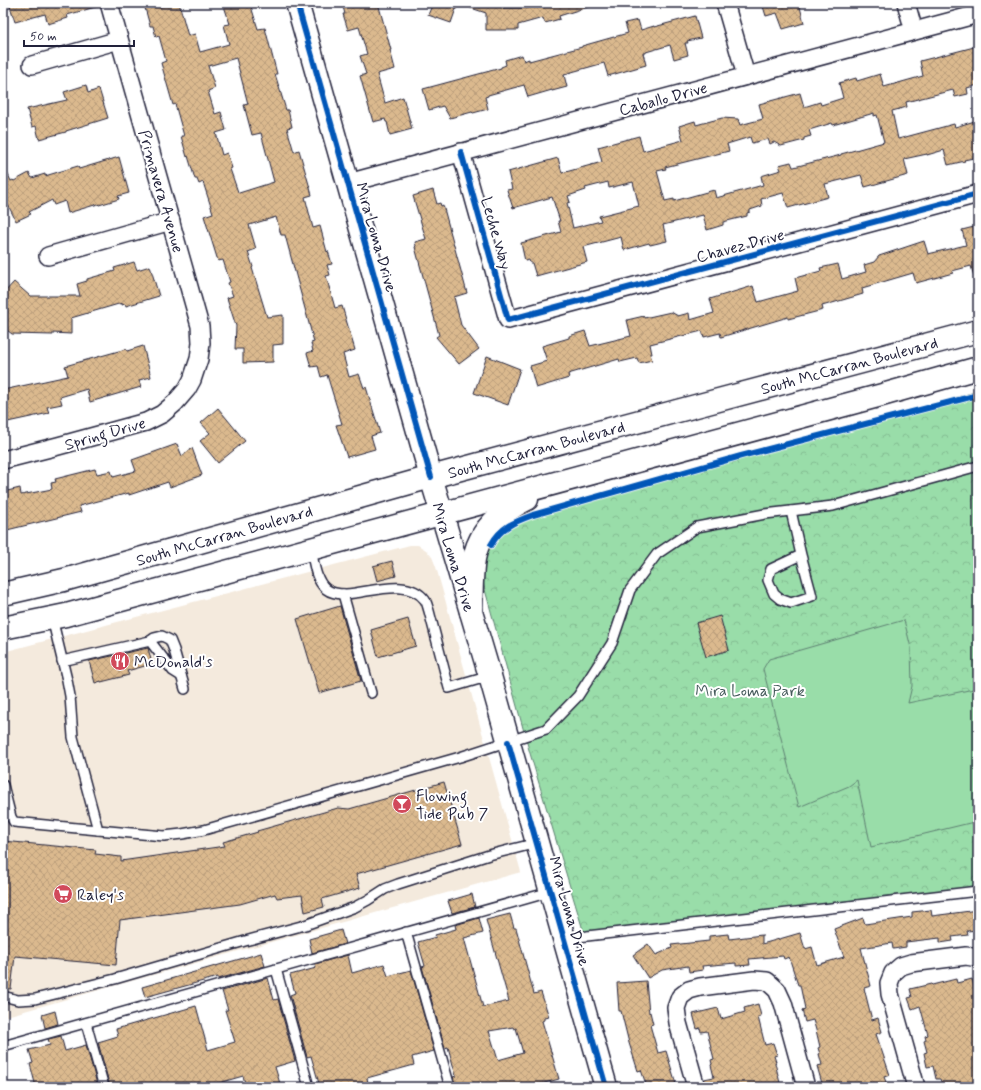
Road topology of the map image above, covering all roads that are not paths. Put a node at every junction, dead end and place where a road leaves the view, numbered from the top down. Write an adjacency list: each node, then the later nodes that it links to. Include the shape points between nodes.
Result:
1 (109, 3): 7 (street, Primavera Avenue)
2 (297, 3): 11 (main road, Mira Loma Drive)
3 (725, 3): 9 (street)
4 (906, 3): 6 (street)
5 (978, 14): 6 (street, Caballo Drive)
6 (914, 31): 9 (street, Caballo Drive)
7 (119, 40): 8 (street); 13 (street, Primavera Avenue)
8 (32, 65)
9 (746, 76): 10 (street, Caballo Drive)
10 (461, 152): 11 (street, Caballo Drive); 15 (street, Leche Way)
11 (348, 183): 21 (main road, Mira Loma Drive)
12 (978, 194): 15 (street, Chavez Drive)
13 (170, 221): 14 (street); 18 (street, Primavera Avenue, via 200,326 199,360)
14 (48, 256)
15 (508, 320)
16 (978, 331): 21 (main road, South McCarran Boulevard)
17 (978, 368): 22 (main road)
18 (192, 380): 19 (street, Spring Drive, via 175,403 162,414 146,422)
19 (3, 460)
20 (978, 466): 23 (lane, via 833,506)
21 (431, 477): 24 (main road, Mira Loma Drive); 27 (main road, South McCarran Boulevard, via 64,580)
22 (565, 481): 24 (main road); 29 (main road, via 517,504 500,515 488,528 474,558)
23 (791, 511): 26 (lane); 38 (lane, via 697,527 657,554 630,590 612,643 578,696 546,729)
24 (441, 514): 25 (main road); 29 (main road, Mira Loma Drive)
25 (311, 549): 28 (lane, via 320,581 330,591); 30 (main road)
26 (802, 555): 26 (lane, via 771,569 768,580 774,594 791,604 812,596)
27 (3, 594)
28 (343, 594): 35 (lane, via 398,587 419,594 429,611 449,688); 37 (lane)
29 (471, 612): 35 (main road, Mira Loma Drive)
30 (52, 618): 31 (main road); 33 (lane)
31 (3, 628)
32 (150, 641): 33 (lane); 34 (lane, via 172,671); 34 (lane, via 162,636 170,640)
33 (62, 661): 40 (lane, via 70,696 73,737)
34 (181, 676): 36 (lane)
35 (490, 676): 38 (main road, Mira Loma Drive)
36 (185, 689)
37 (371, 693)
38 (508, 742): 40 (lane, via 196,831 164,836); 41 (main road, Mira Loma Drive)
39 (3, 785): 40 (lane, via 14,822)
40 (98, 830)
41 (537, 842): 43 (main road, Mira Loma Drive); 48 (lane, via 398,884 355,907 305,925 35,999 18,1000)
42 (978, 891): 45 (lane)
43 (550, 892): 44 (lane); 45 (main road, Mira Loma Drive)
44 (406, 932): 47 (lane); 53 (lane)
45 (564, 938): 54 (main road, Mira Loma Drive)
46 (978, 958): 57 (street, via 966,956 911,963 901,966 893,973 889,983 890,994)
47 (276, 969): 49 (lane); 52 (lane)
48 (3, 996)
49 (86, 1023): 50 (lane); 51 (lane)
50 (3, 1046)
51 (104, 1087)
52 (308, 1087)
53 (450, 1087)
54 (606, 1087)
55 (696, 1087): 56 (street, via 678,1023 676,1008 680,997 689,990 700,987 754,980 767,981 777,990)
56 (806, 1087)
57 (916, 1087)

